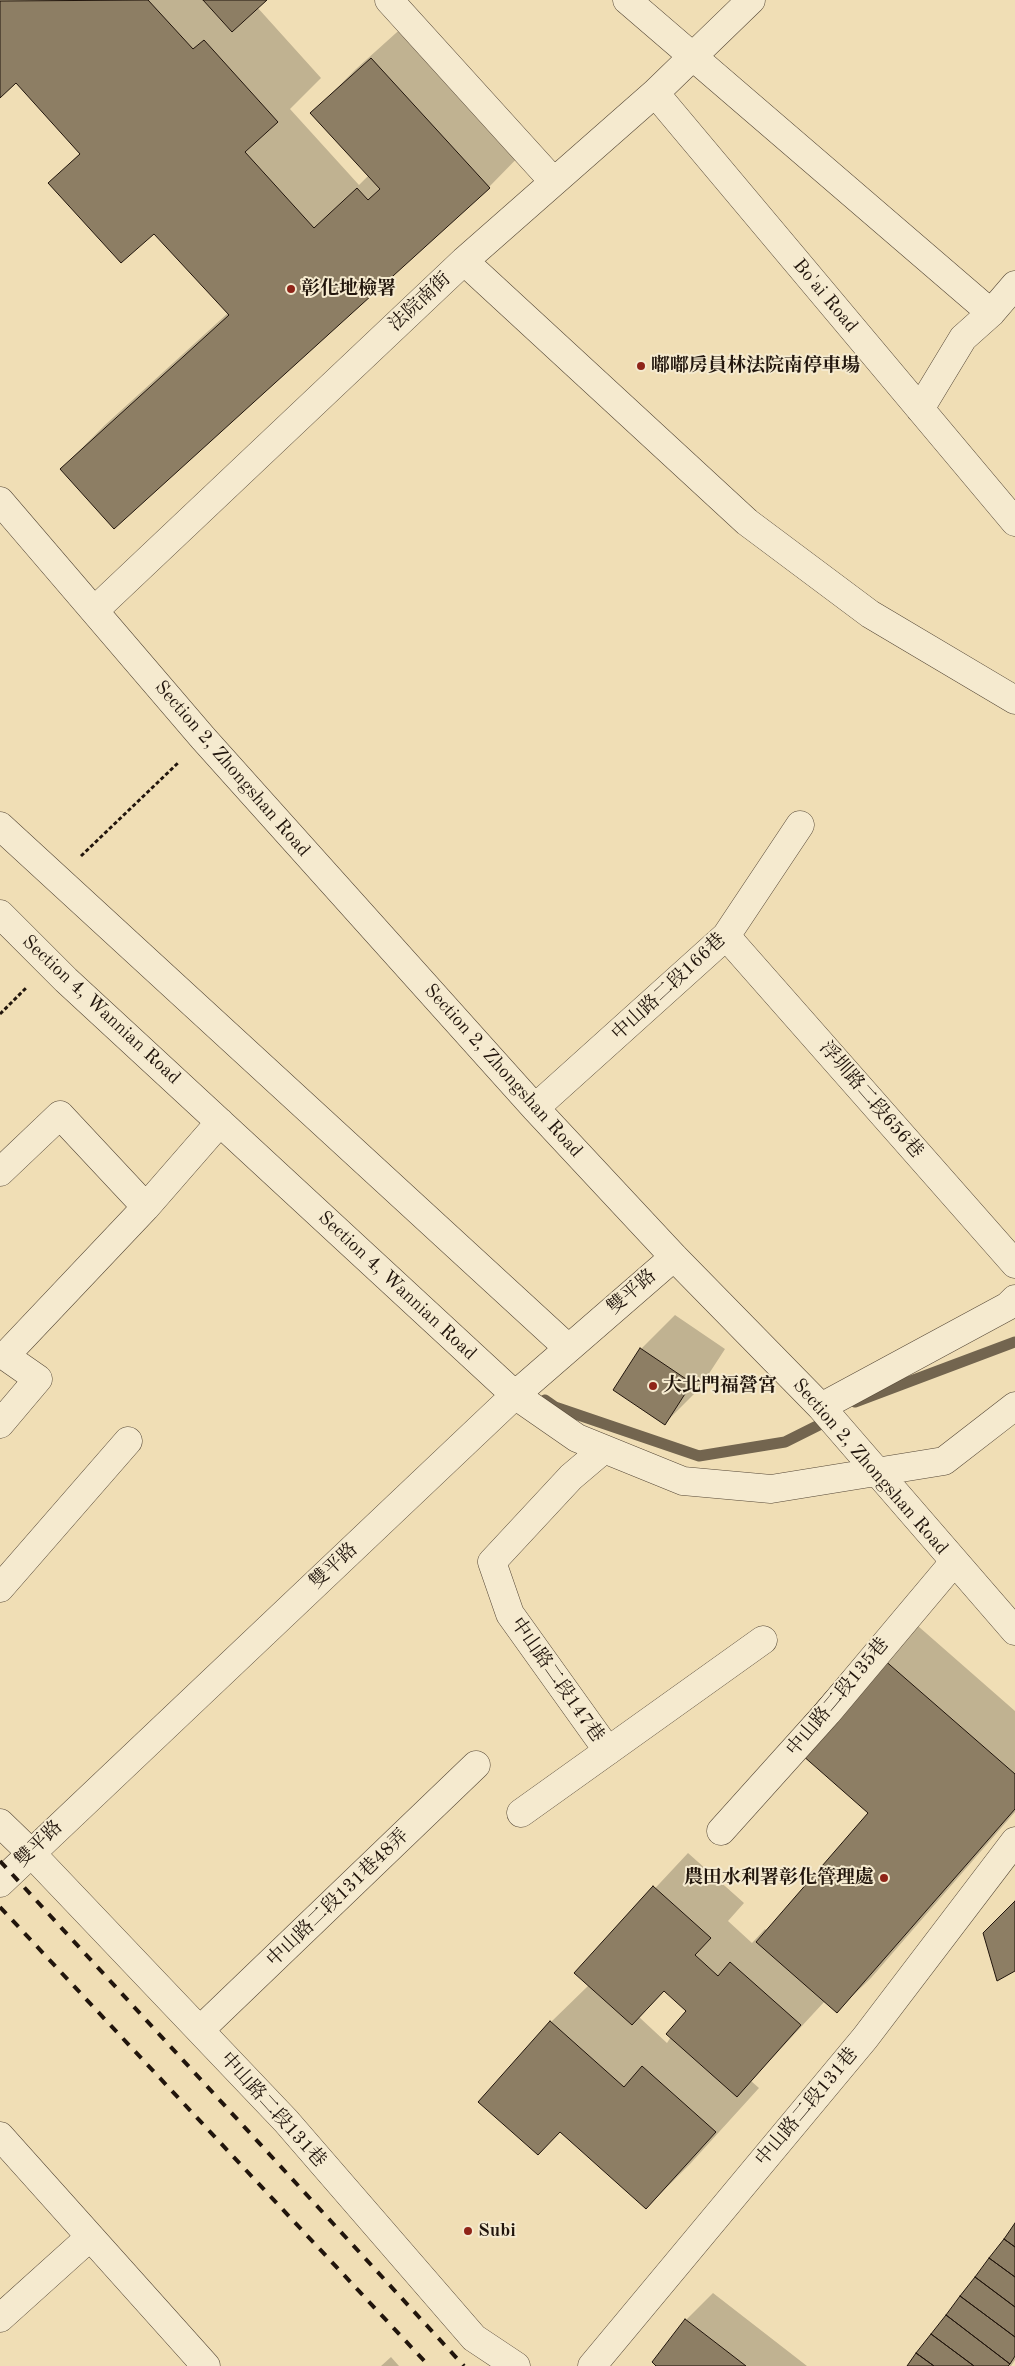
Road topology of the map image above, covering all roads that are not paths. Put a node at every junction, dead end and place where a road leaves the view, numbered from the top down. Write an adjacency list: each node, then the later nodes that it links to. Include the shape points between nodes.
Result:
1 (389, 0): 6 (street)
2 (627, 0): 4 (street)
3 (751, 0): 4 (street, 法院南街)
4 (693, 57): 5 (street, 法院南街); 9 (street)
5 (654, 93): 6 (street, 法院南街); 10 (street, Bo'ai Road)
6 (554, 182): 7 (street, 法院南街)
7 (464, 261): 13 (street, 法院南街); 14 (street, via 747,522 870,614)
8 (1015, 285): 9 (street)
9 (991, 313): 10 (street, via 963,338)
10 (920, 409): 12 (street, Bo'ai Road)
11 (0, 501): 13 (street, Section 2, Zhongshan Road)
12 (1015, 522)
13 (94, 610): 19 (street, Section 2, Zhongshan Road, via 203,738)
14 (1015, 700)
15 (800, 824): 18 (street, 中山路二段166巷)
16 (0, 826): 26 (street)
17 (0, 914): 20 (street, Section 4, Wannian Road, via 66,980)
18 (726, 936): 19 (street, 中山路二段166巷); 24 (street, 浮圳路二段656巷)
19 (535, 1108): 23 (street, Section 2, Zhongshan Road)
20 (220, 1122): 22 (street); 27 (street, Section 4, Wannian Road)
21 (0, 1172): 22 (street, via 60,1115)
22 (146, 1207): 30 (street, via 4,1356 38,1379)
23 (674, 1256): 26 (street, 雙平路); 29 (street, Section 2, Zhongshan Road)
24 (1015, 1264)
25 (1015, 1299): 29 (street, via 1008,1306)
26 (568, 1348): 27 (street, 雙平路)
27 (516, 1395): 32 (street, Section 4, Wannian Road, via 577,1438); 44 (street, 雙平路)
28 (1015, 1406): 33 (street, Section 4, Wannian Road, via 944,1461)
29 (821, 1407): 33 (street, Section 2, Zhongshan Road)
30 (0, 1424)
31 (128, 1441): 35 (street)
32 (604, 1449): 33 (street, Section 4, Wannian Road, via 683,1481 771,1489); 38 (street, 中山路二段147巷, via 571,1477 492,1562 510,1614)
33 (875, 1473): 34 (street, Section 2, Zhongshan Road)
34 (954, 1562): 36 (street, Section 2, Zhongshan Road); 42 (street, 中山路二段135巷, via 828,1712)
35 (0, 1588)
36 (1015, 1631)
37 (762, 1640): 38 (street)
38 (608, 1751): 40 (street)
39 (476, 1765): 46 (street, 中山路二段131巷48弄)
40 (521, 1813)
41 (0, 1823): 44 (street, 中山路二段131巷)
42 (721, 1831)
43 (1015, 1841): 52 (street, 中山路二段131巷, via 865,2038)
44 (30, 1852): 45 (street, 雙平路); 46 (street, 中山路二段131巷)
45 (0, 1883)
46 (200, 2030): 51 (street, 中山路二段131巷, via 286,2121 474,2338)
47 (0, 2136): 48 (street)
48 (90, 2237): 49 (street); 50 (street)
49 (0, 2318)
50 (206, 2366)
51 (516, 2366)
52 (592, 2366)

